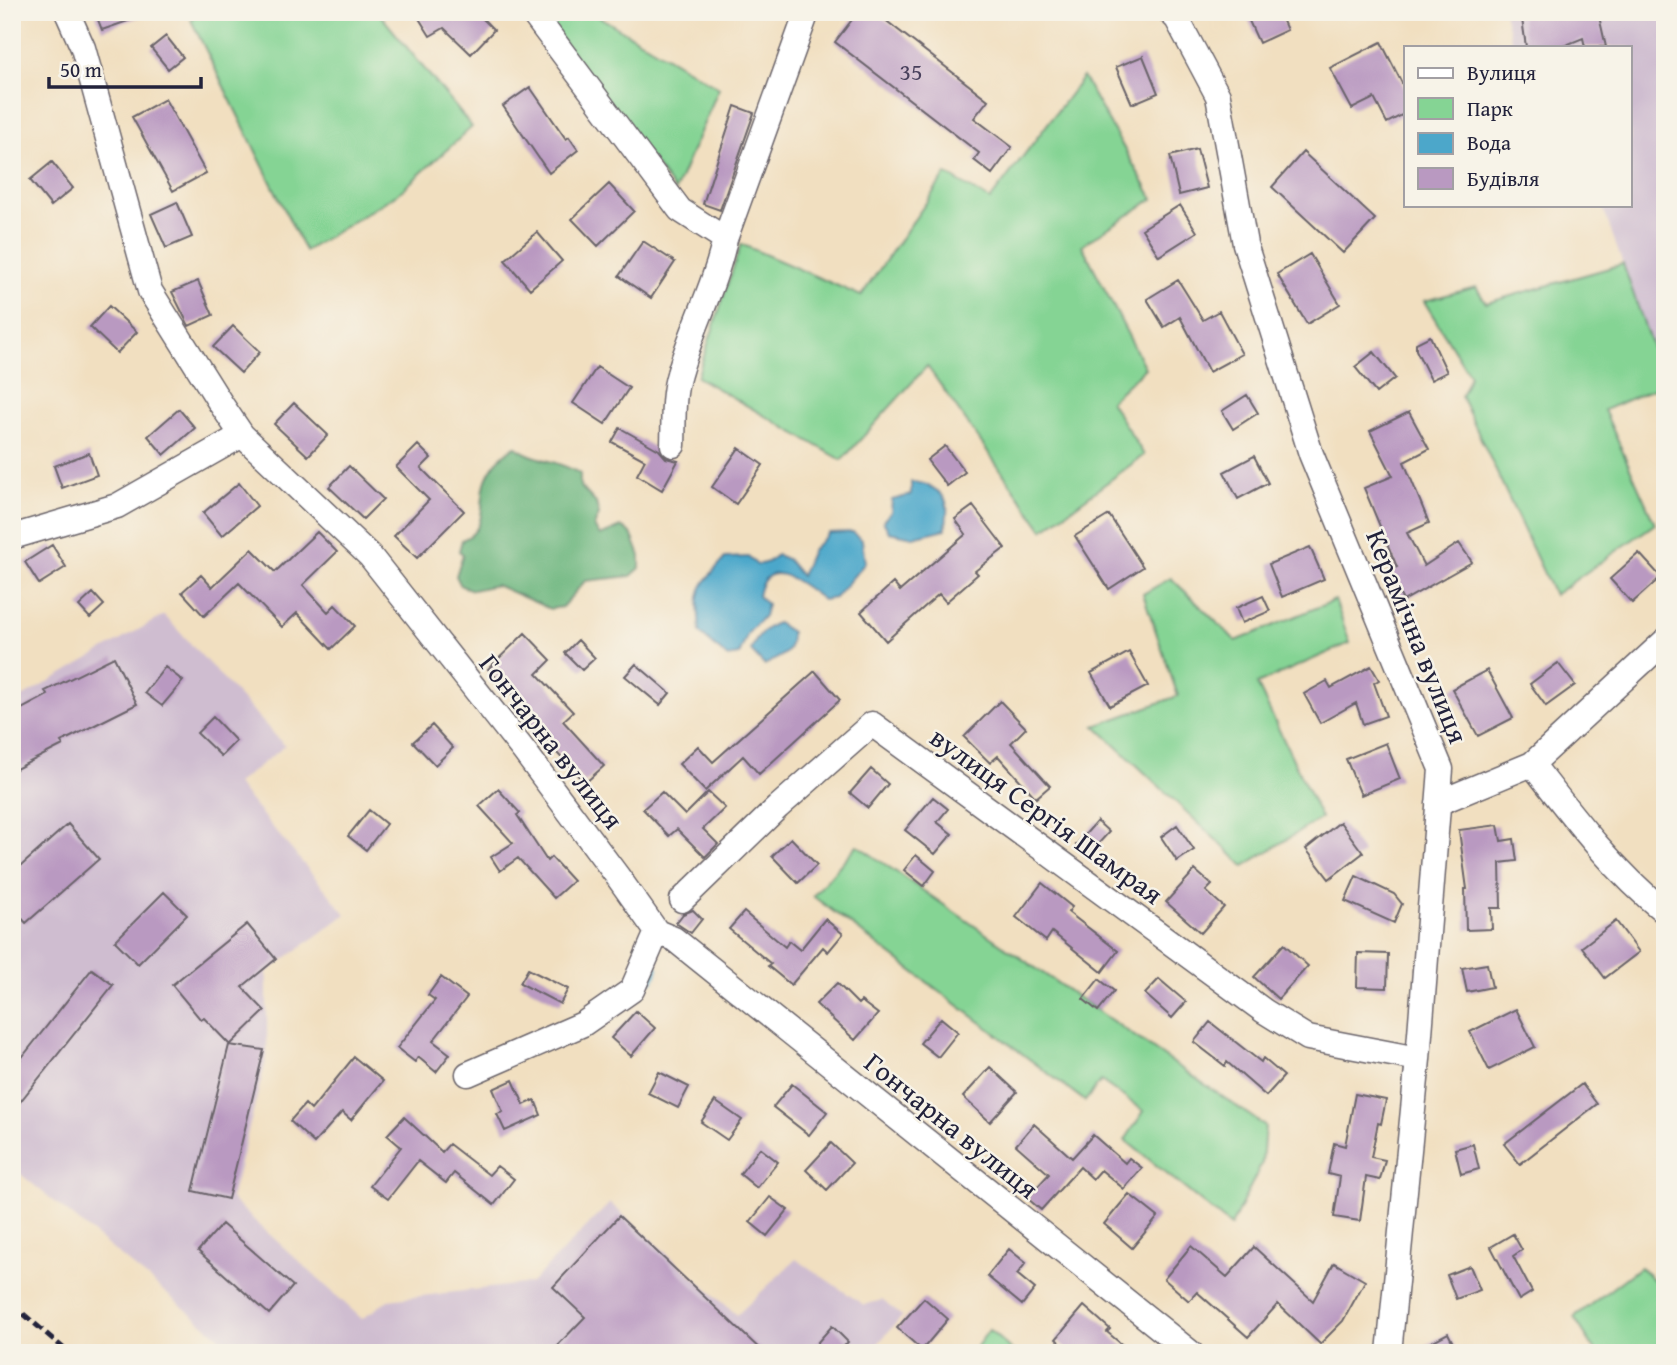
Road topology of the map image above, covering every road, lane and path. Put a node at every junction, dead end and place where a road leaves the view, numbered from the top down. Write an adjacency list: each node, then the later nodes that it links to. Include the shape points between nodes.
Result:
1 (67, 12): 6 (street, Гончарна вулиця, via 83,48 150,291)
2 (532, 12): 5 (street, via 680,210)
3 (807, 12): 5 (street)
4 (1170, 12): 11 (street, Керамічна вулиця, via 1218,96 1249,257 1311,454 1441,769)
5 (725, 239): 7 (street, via 678,375)
6 (242, 435): 8 (street, via 117,506); 14 (street, Гончарна вулиця, via 370,556 524,751)
7 (673, 445)
8 (12, 537)
9 (1665, 641): 10 (street)
10 (1532, 764): 11 (street); 13 (street, via 1590,838 1635,888)
11 (1438, 803): 15 (street, Керамічна вулиця)
12 (682, 900): 15 (street, вулиця Сергія Шамрая, via 872,723 1264,1011 1308,1038)
13 (1665, 912)
14 (657, 932): 16 (street, via 632,990 583,1024); 17 (street, Гончарна вулиця, via 674,939)
15 (1418, 1059): 18 (street, Керамічна вулиця)
16 (468, 1074)
17 (1191, 1353)
18 (1389, 1353)

